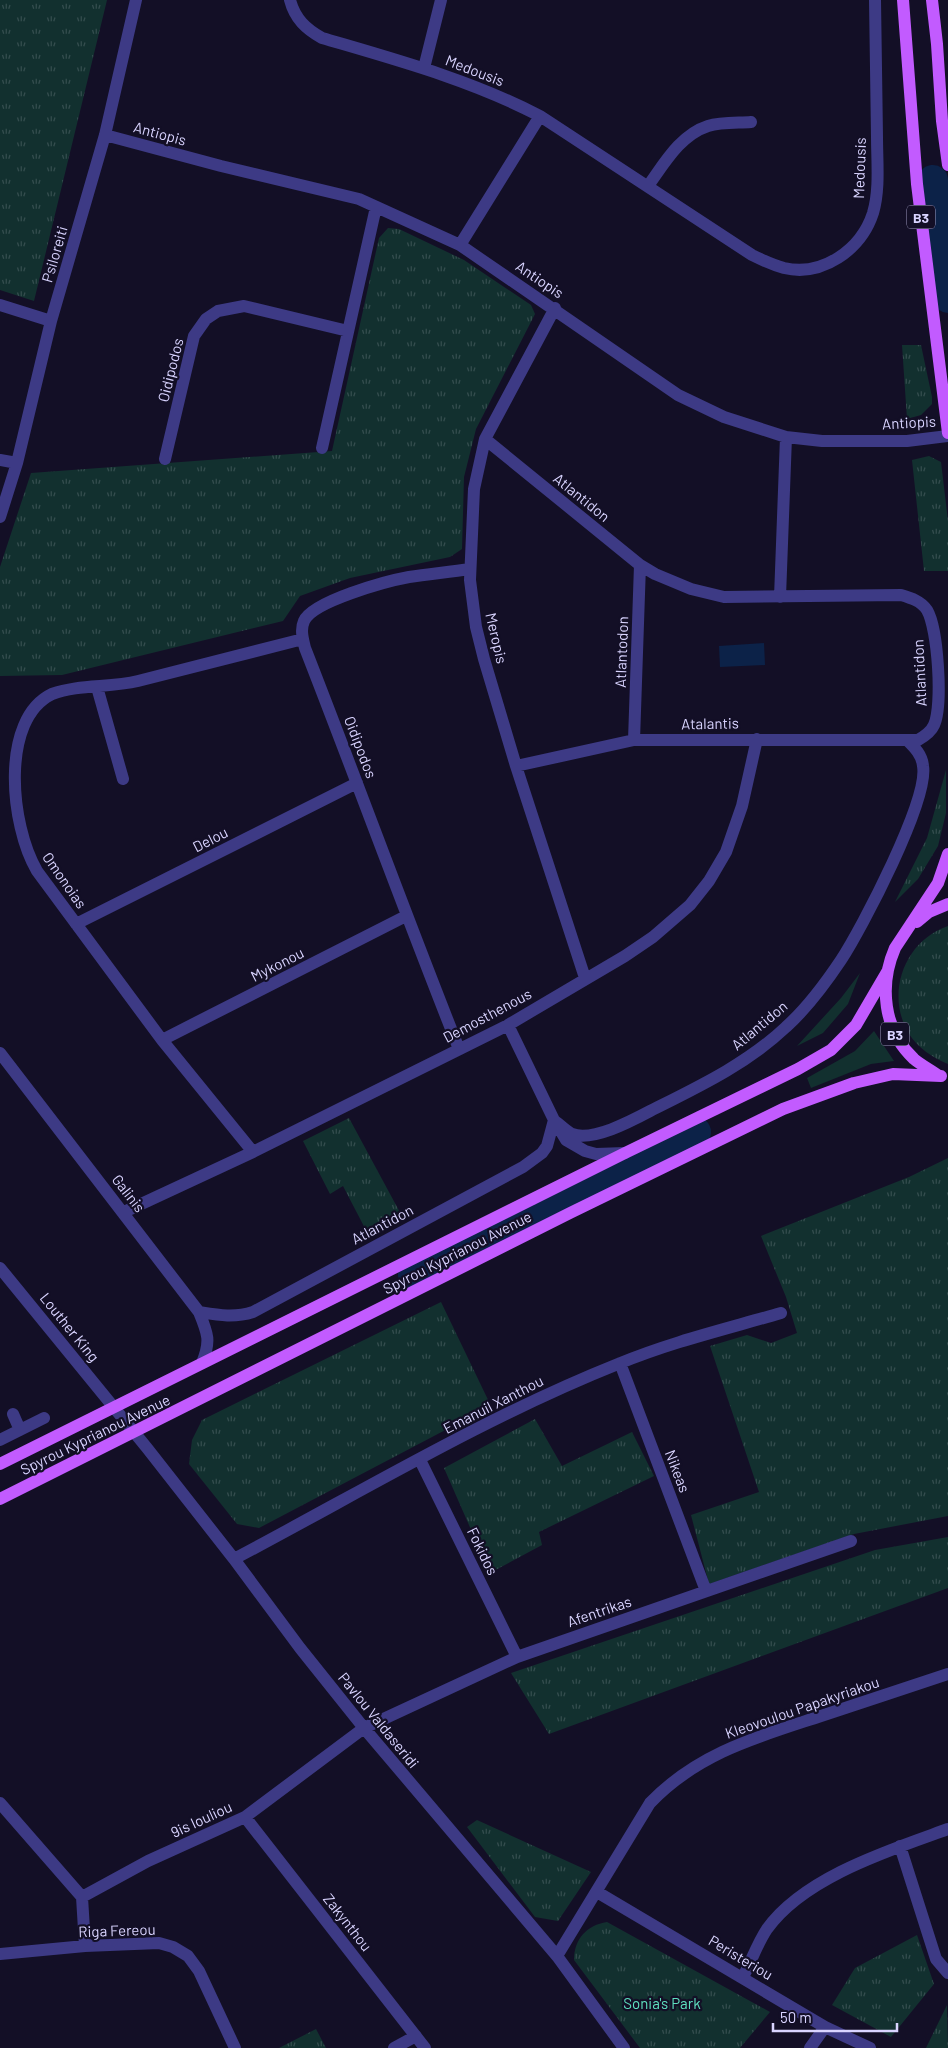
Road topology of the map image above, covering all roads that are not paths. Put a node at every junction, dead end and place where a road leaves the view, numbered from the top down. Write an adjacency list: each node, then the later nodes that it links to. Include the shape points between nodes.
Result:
1 (136, 0): 11 (street, Psiloreiti)
2 (290, 0): 7 (street, Medousis, via 302,24 322,38)
3 (441, 0): 7 (street)
4 (875, 0): 13 (street, Medousis, via 876,192 869,222 853,248 821,266 785,268 752,255)
5 (903, 0): 20 (main road, B3, via 916,184)
6 (932, 0): 9 (main road)
7 (424, 68): 8 (street, Medousis, via 505,98)
8 (540, 116): 13 (street, Medousis); 15 (street)
9 (945, 120): 12 (main road)
10 (751, 122): 13 (street, via 709,126 694,133 677,147)
11 (105, 135): 14 (street, Antiopis, via 359,199); 18 (street, Psiloreiti)
12 (948, 165)
13 (648, 186)
14 (376, 207): 15 (street, Antiopis); 19 (street)
15 (460, 245): 17 (street, Antiopis)
16 (0, 305): 18 (street)
17 (555, 308): 21 (street, Antiopis, via 678,395 724,417); 22 (street, Meropis)
18 (51, 321): 26 (street, Psiloreiti)
19 (348, 331): 23 (street); 24 (street, Oidipodos, via 244,306 218,311 206,319 194,336)
20 (948, 434): 21 (street, Antiopis, via 907,441 822,441)
21 (786, 437): 30 (street)
22 (485, 439): 28 (street, Atlantidon); 29 (street, Meropis, via 474,489)
23 (322, 448)
24 (165, 459)
25 (0, 460): 26 (street)
26 (17, 464): 27 (street, Psiloreiti)
27 (0, 517)
28 (640, 565): 30 (street, Atlantidon, via 703,593 736,598); 34 (street, Atlantodon)
29 (470, 570): 31 (street, via 408,577 327,603 303,622); 36 (street, Meropis, via 476,627)
30 (780, 597): 35 (street, Atlantidon, via 892,594 920,602 926,609 936,645 937,716 930,732 918,740)
31 (303, 639): 32 (street, Omonoias, via 132,682); 38 (street, Oidipodos)
32 (96, 687): 37 (street); 42 (street, Omonoias, via 50,694 30,708 17,726 9,758 13,806 24,844 37,871)
33 (757, 738): 34 (street, Atalantis); 35 (street, Atalantis); 45 (street, Demosthenous, via 737,822 726,852 709,881 690,904 640,947)
34 (634, 740): 36 (street, Atalantis)
35 (908, 741): 51 (street, Atlantidon, via 921,757 924,777 905,834 842,959 800,1012 772,1040 728,1070 627,1123 580,1136 571,1134)
36 (516, 766): 45 (street, Meropis)
37 (123, 779)
38 (358, 783): 41 (street, Oidipodos); 42 (street, Delou)
39 (948, 854): 43 (main road, B3, via 938,883)
40 (948, 904): 43 (main road, B3, via 930,912)
41 (406, 916): 47 (street, Mykonou); 48 (street, Oidipodos)
42 (76, 924): 47 (street, Omonoias)
43 (910, 928): 44 (main road, B3, via 895,948)
44 (887, 972): 50 (main road, B3, via 885,1004 895,1034 914,1060); 53 (main road, Spyrou Kyprianou Avenue, via 856,1025 831,1050)
45 (585, 978): 46 (street, Demosthenous)
46 (508, 1025): 48 (street, Demosthenous); 51 (street, Atlantidon)
47 (162, 1040): 52 (street, Omonoias)
48 (459, 1049): 52 (street, Demosthenous)
49 (0, 1053): 54 (street, Galinis)
50 (944, 1078): 65 (main road, Spyrou Kyprianou Avenue, via 893,1074 854,1083 783,1109)
51 (554, 1120): 53 (street, Atlantidon, via 566,1140 585,1151); 57 (street, Atlantidon, via 551,1137 542,1153 523,1167 253,1312 226,1317)
52 (253, 1152): 54 (street, Demosthenous)
53 (625, 1153): 59 (main road, Spyrou Kyprianou Avenue)
54 (124, 1212): 57 (street, Galinis)
55 (0, 1268): 56 (street, Louther King)
56 (5, 1284): 61 (street, Louther King)
57 (199, 1312): 59 (street, Galinis, via 206,1328 208,1347)
58 (781, 1313): 60 (street, Emanuil Xanthou)
59 (202, 1363): 61 (main road, Spyrou Kyprianou Avenue)
60 (620, 1363): 67 (street, Emanuil Xanthou, via 485,1423); 72 (street, Nikeas)
61 (115, 1407): 65 (street, Pavlou Valdaseridi); 68 (main road, Spyrou Kyprianou Avenue)
62 (13, 1414): 64 (street)
63 (44, 1418): 64 (street)
64 (20, 1430): 66 (street)
65 (135, 1432): 69 (main road, Spyrou Kyprianou Avenue); 71 (street, Pavlou Valdaseridi)
66 (0, 1440)
67 (420, 1460): 71 (street, Emanuil Xanthou); 73 (street, Fokidos)
68 (0, 1464)
69 (0, 1500)
70 (851, 1541): 72 (street, Afentrikas)
71 (234, 1560): 75 (street, Pavlou Valdaseridi)
72 (706, 1591): 73 (street, Afentrikas)
73 (517, 1657): 75 (street, Afentrikas)
74 (948, 1674): 80 (street, Kleovoulou Papakyriakou, via 752,1739 702,1761 667,1785 650,1803)
75 (364, 1728): 77 (street, 9is Iouliou); 84 (street, Pavlou Valdaseridi)
76 (0, 1803): 81 (street)
77 (245, 1817): 81 (street, 9is Iouliou); 88 (street, Zakynthou)
78 (948, 1828): 79 (street)
79 (900, 1846): 85 (street, via 936,1959); 86 (street, via 808,1890 767,1929)
80 (597, 1892): 84 (street, Kleovoulou Papakyriakou); 86 (street, Peristeriou)
81 (82, 1897): 82 (street)
82 (84, 1946): 83 (street, Riga Fereou); 89 (street, Riga Fereou, via 159,1943 188,1956 199,1970)
83 (0, 1954)
84 (556, 1956): 92 (street, Pavlou Valdaseridi)
85 (948, 1973)
86 (743, 1977): 87 (street, Peristeriou)
87 (825, 2027): 93 (street); 94 (street, Peristeriou)
88 (416, 2036): 90 (street); 91 (street, Zakynthou)
89 (235, 2048)
90 (394, 2048)
91 (426, 2048)
92 (624, 2048)
93 (810, 2048)
94 (870, 2048)

